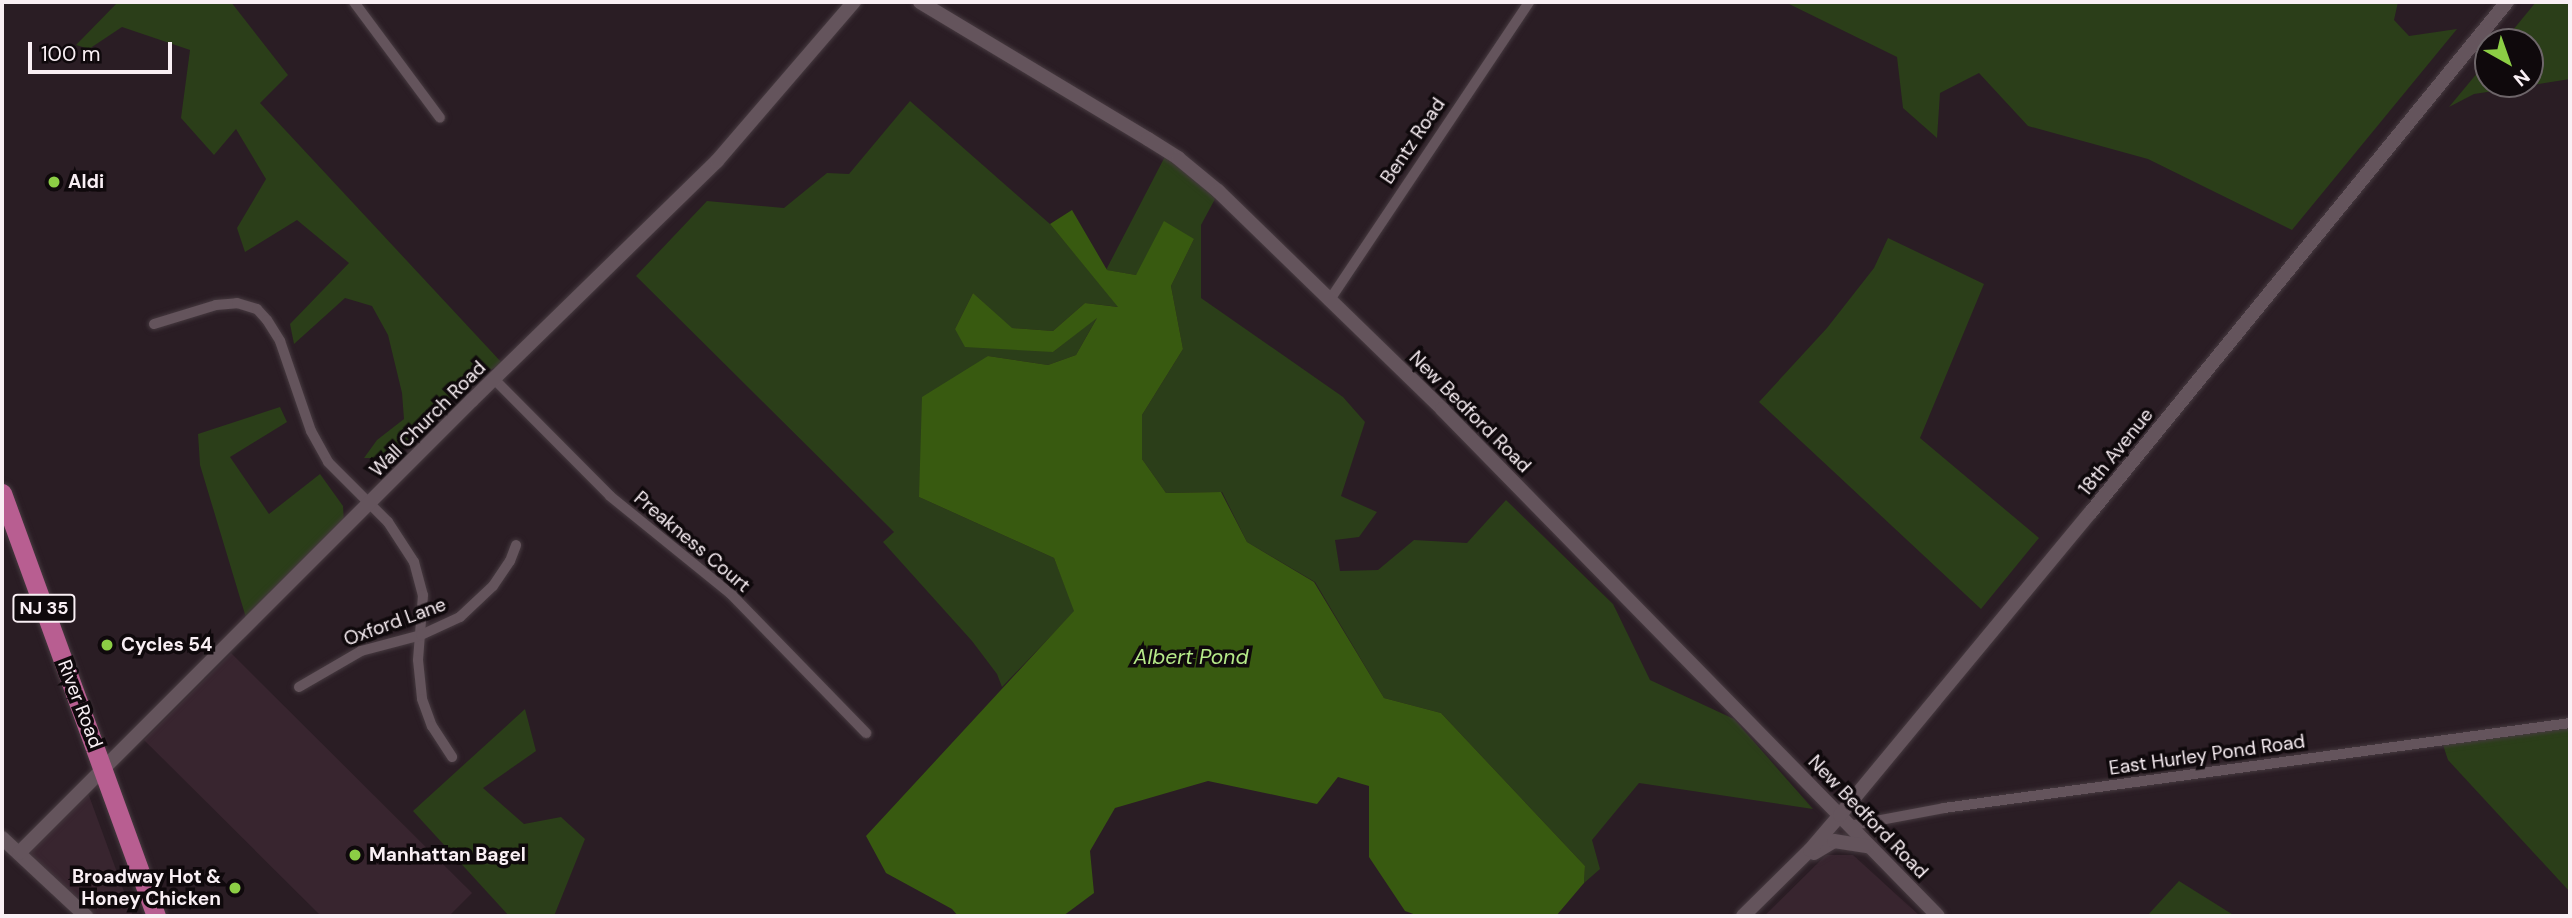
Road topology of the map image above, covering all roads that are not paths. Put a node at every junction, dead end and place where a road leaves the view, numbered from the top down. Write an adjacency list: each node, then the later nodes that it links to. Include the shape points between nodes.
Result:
1 (354, 2): 6 (street)
2 (854, 2): 9 (street, Wall Church Road, via 717,161)
3 (920, 2): 7 (street, New Bedford Road, via 1178,158 1218,191)
4 (1529, 2): 7 (street, Bentz Road)
5 (2507, 2): 19 (street, 18th Avenue)
6 (440, 118)
7 (1329, 301): 19 (street, New Bedford Road, via 1442,409)
8 (154, 324): 11 (street, via 216,305 237,303 257,309 279,341 320,449)
9 (494, 379): 11 (street, Wall Church Road); 16 (street, Preakness Court, via 610,496 731,594)
10 (2, 493): 18 (highway, River Road / NJ 35)
11 (371, 504): 13 (street, via 399,535 414,562 423,595); 18 (street, Wall Church Road)
12 (516, 545): 13 (street, Oxford Lane, via 503,572 472,609)
13 (421, 635): 14 (street, Oxford Lane, via 361,651); 17 (street, via 422,699 432,726)
14 (299, 687)
15 (2570, 723): 19 (street, East Hurley Pond Road)
16 (866, 733)
17 (452, 757)
18 (103, 767): 22 (street, Wall Church Road); 25 (highway, River Road / NJ 35)
19 (1844, 821): 21 (street, New Bedford Road); 23 (street, 18th Avenue)
20 (2, 838): 22 (street)
21 (1868, 846): 23 (street, via 1843,841 1824,845); 27 (street, New Bedford Road)
22 (19, 853): 24 (street)
23 (1780, 880): 26 (street, 18th Avenue)
24 (86, 916)
25 (156, 916)
26 (1743, 916)
27 (1938, 916)

